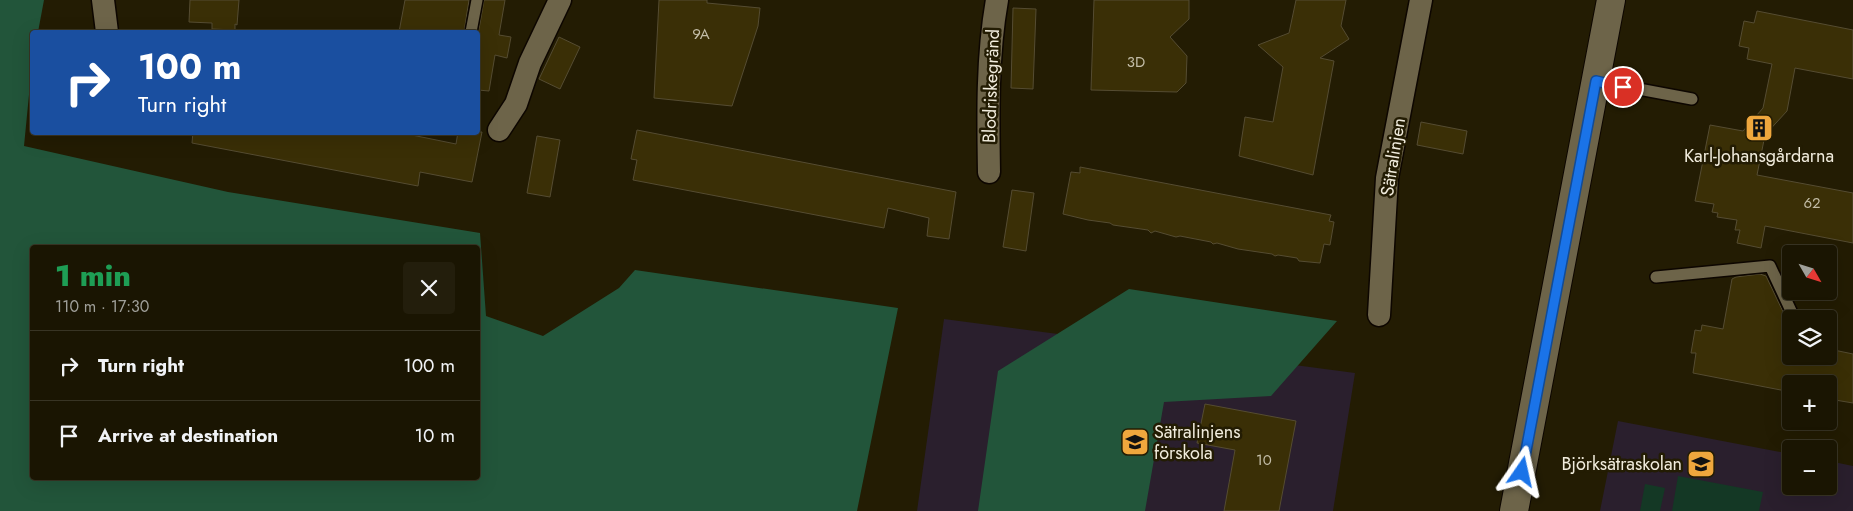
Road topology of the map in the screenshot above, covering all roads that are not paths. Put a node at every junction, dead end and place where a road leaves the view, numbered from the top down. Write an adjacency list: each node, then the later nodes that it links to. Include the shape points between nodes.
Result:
1 (103, 0): 7 (street)
2 (477, 0): 8 (lane)
3 (560, 0): 11 (street, via 530,63 516,104)
4 (997, 0): 12 (street, Blodriskegränd, via 993,24)
5 (1421, 0): 15 (street, Sätralinjen, via 1387,178)
6 (1611, 0): 9 (street)
7 (107, 30)
8 (471, 30)
9 (1596, 81): 10 (lane); 16 (street)
10 (1692, 99)
11 (499, 130)
12 (989, 172)
13 (1656, 277): 14 (lane, via 1770,266)
14 (1791, 310)
15 (1379, 315)
16 (1514, 511)

